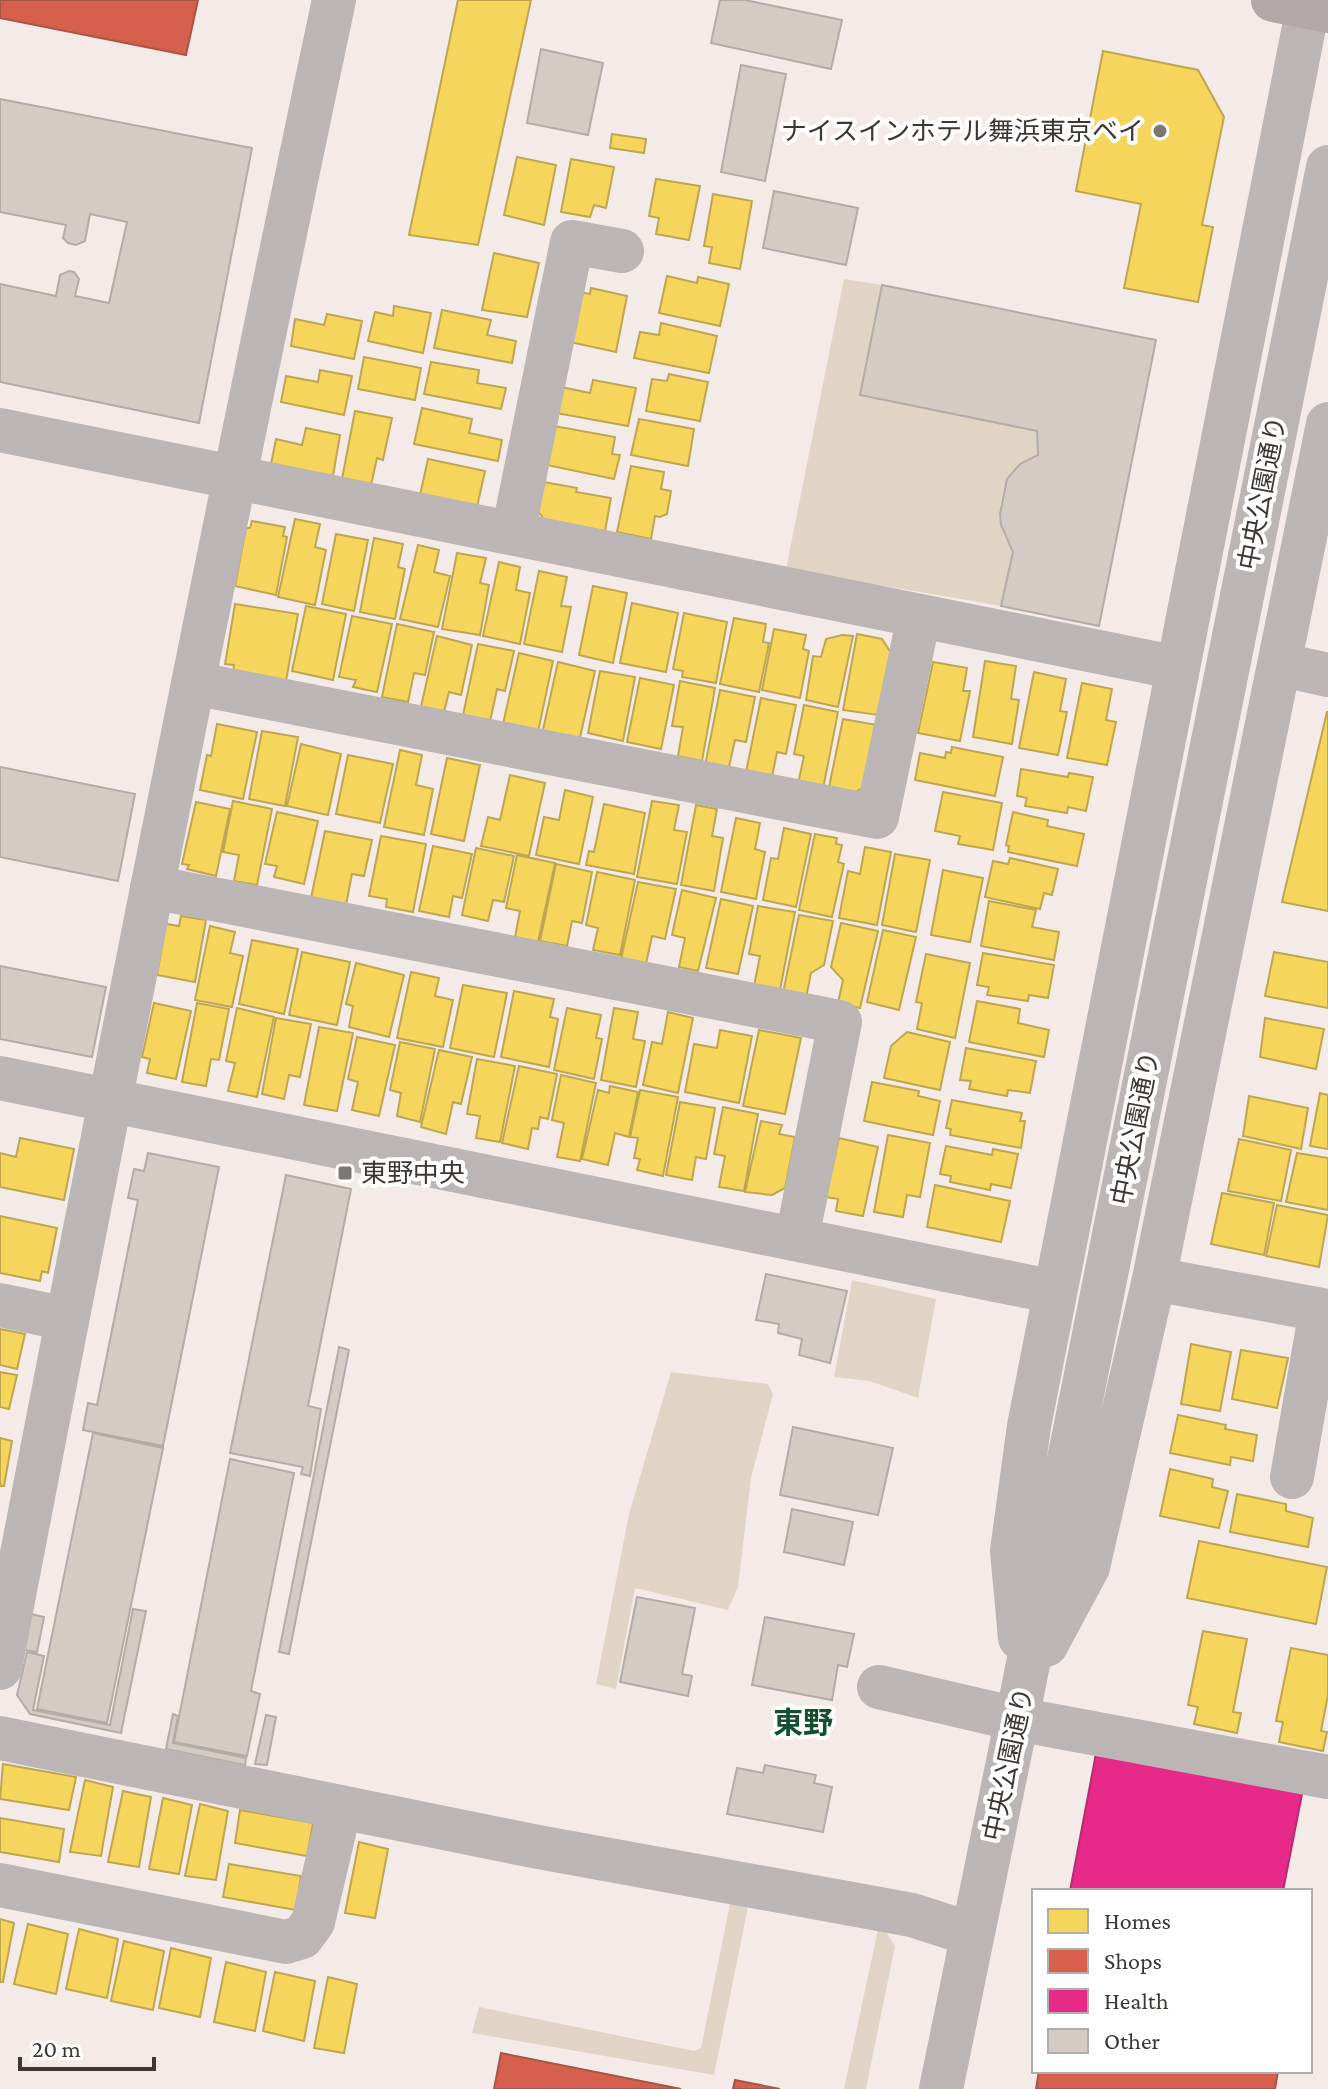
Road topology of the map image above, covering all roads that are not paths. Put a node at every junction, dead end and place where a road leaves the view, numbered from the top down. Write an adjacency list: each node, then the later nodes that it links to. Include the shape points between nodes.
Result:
1 (334, 0): 7 (street)
2 (1303, 6): 12 (street)
3 (1328, 167): 28 (street, 中央公園通り)
4 (622, 251): 9 (street, via 572,242)
5 (1328, 424): 8 (street)
6 (0, 430): 7 (street)
7 (233, 476): 9 (street); 14 (street)
8 (1318, 524): 11 (street)
9 (513, 533): 10 (street)
10 (919, 616): 12 (street); 14 (street, via 877,817)
11 (1279, 664): 13 (street); 19 (street)
12 (1178, 668): 20 (street)
13 (1328, 675)
14 (193, 683): 15 (street)
15 (152, 887): 17 (street); 18 (street, via 840,1022)
16 (0, 1078): 17 (street)
17 (109, 1100): 18 (street, via 660,1229); 23 (street)
18 (797, 1238): 20 (street)
19 (1154, 1279): 22 (street); 28 (street, via 1088,1567)
20 (1055, 1292): 28 (street, via 1012,1551)
21 (0, 1305): 23 (street)
22 (1324, 1311): 24 (street)
23 (67, 1319): 25 (street)
24 (1292, 1477)
25 (14, 1523): 26 (street)
26 (0, 1668)
27 (879, 1687): 28 (street)
28 (1021, 1701): 30 (street); 33 (street, 中央公園通り)
29 (0, 1738): 31 (street)
30 (1328, 1777)
31 (340, 1807): 32 (street, via 313,1922 302,1937 286,1942); 33 (street, via 912,1915)
32 (0, 1885)
33 (971, 1934): 34 (street, 中央公園通り)
34 (941, 2089)

